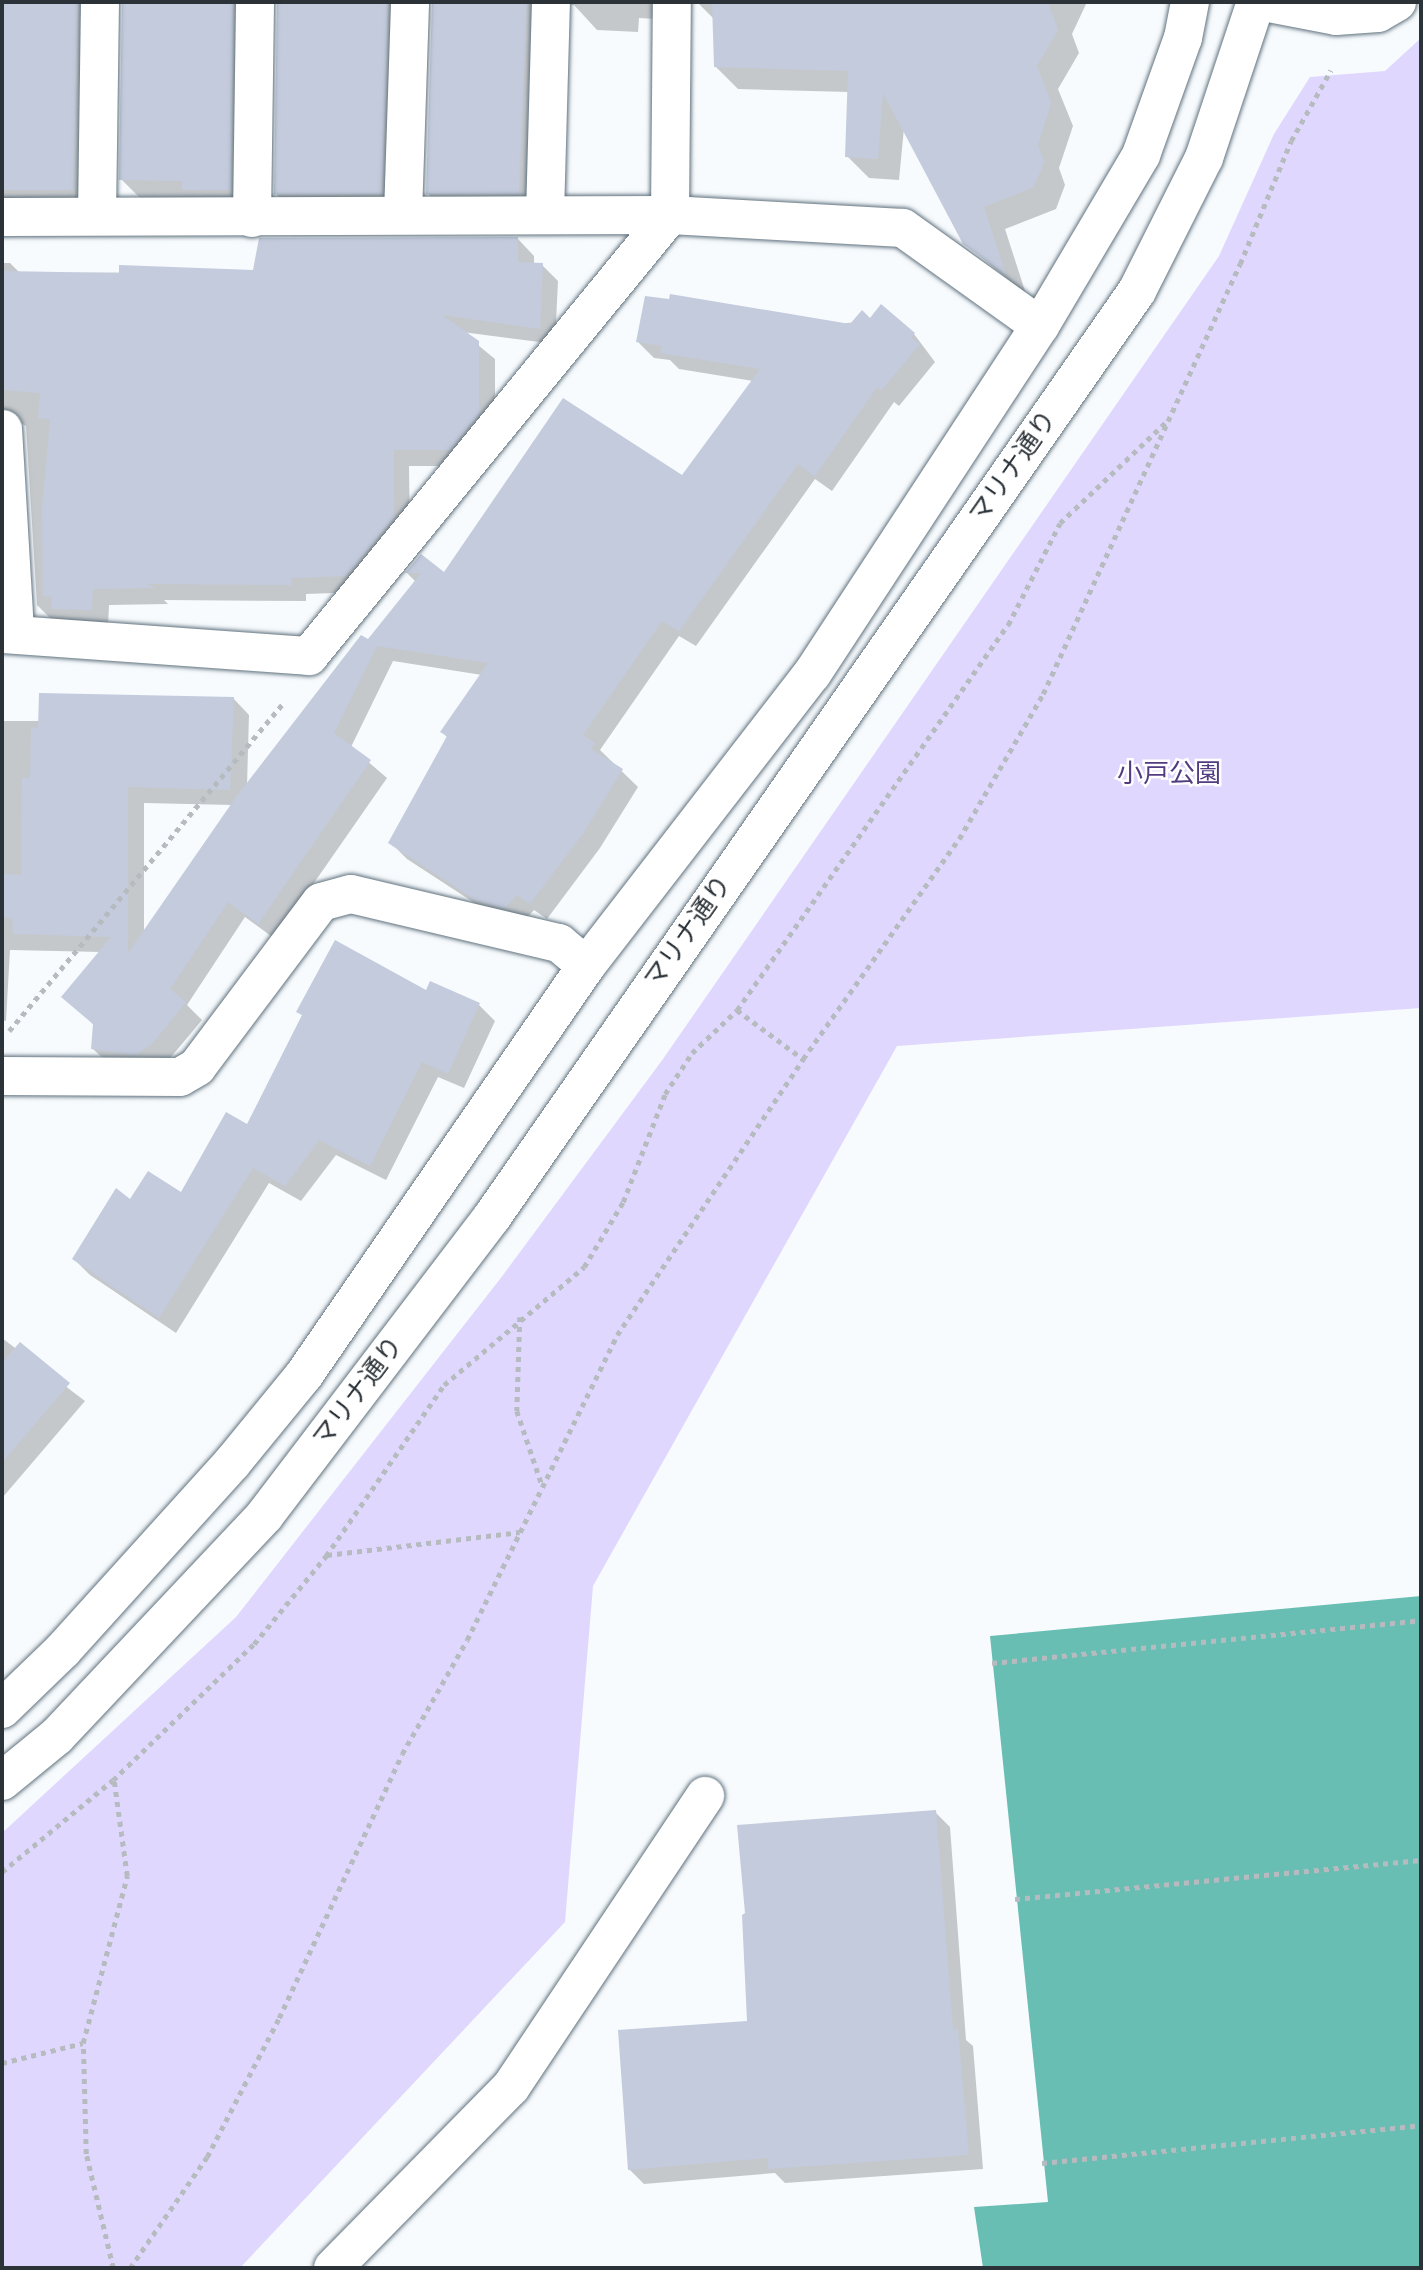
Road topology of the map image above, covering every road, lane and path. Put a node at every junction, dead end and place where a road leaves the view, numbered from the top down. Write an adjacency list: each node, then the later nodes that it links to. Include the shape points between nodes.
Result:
1 (100, 2): 14 (street)
2 (256, 2): 16 (street)
3 (410, 2): 11 (street)
4 (551, 2): 12 (street)
5 (672, 2): 13 (street)
6 (1190, 2): 17 (street, マリナ通り, via 1183,38 1140,155)
7 (1256, 2): 35 (street, マリナ通り, via 1205,158 1137,291 492,1217 265,1515 57,1736)
8 (1264, 2): 9 (street, via 1336,16 1378,13)
9 (1398, 2)
10 (1331, 70): 18 (path, via 1291,141)
11 (404, 215): 12 (street); 16 (street)
12 (545, 215): 13 (street)
13 (670, 215): 17 (street, via 903,228); 21 (street)
14 (97, 216): 15 (street); 16 (street)
15 (2, 217)
16 (251, 218)
17 (1040, 326): 22 (street, マリナ通り, via 812,674)
18 (1170, 418): 23 (path, via 1060,523 1008,625); 25 (path, via 1043,694 959,839)
19 (3, 429): 20 (street)
20 (9, 634): 21 (street)
21 (309, 656): 24 (path, via 303,679)
22 (586, 966): 26 (street, via 559,943 351,894 321,902 197,1067 180,1077); 33 (street, マリナ通り, via 304,1375 148,1556)
23 (737, 1010): 25 (path); 27 (path, via 692,1053 665,1094 623,1202 584,1267)
24 (2, 1039)
25 (803, 1059): 28 (path, via 617,1335)
26 (2, 1076)
27 (520, 1316): 28 (path, via 517,1411); 30 (path, via 444,1385)
28 (542, 1485): 29 (path)
29 (521, 1532): 30 (path); 45 (path, via 402,1754 279,2018 208,2157)
30 (326, 1556): 34 (path, via 254,1644)
31 (1421, 1620): 32 (path)
32 (992, 1663)
33 (2, 1709)
34 (113, 1780): 38 (path); 40 (path, via 127,1876)
35 (2, 1782)
36 (705, 1796): 46 (street, via 511,2087)
37 (1421, 1860): 39 (path)
38 (2, 1872)
39 (1016, 1899)
40 (83, 2043): 41 (path); 44 (path, via 86,2154)
41 (2, 2063)
42 (1421, 2125): 43 (path)
43 (1042, 2163)
44 (113, 2268)
45 (130, 2268)
46 (332, 2268)

